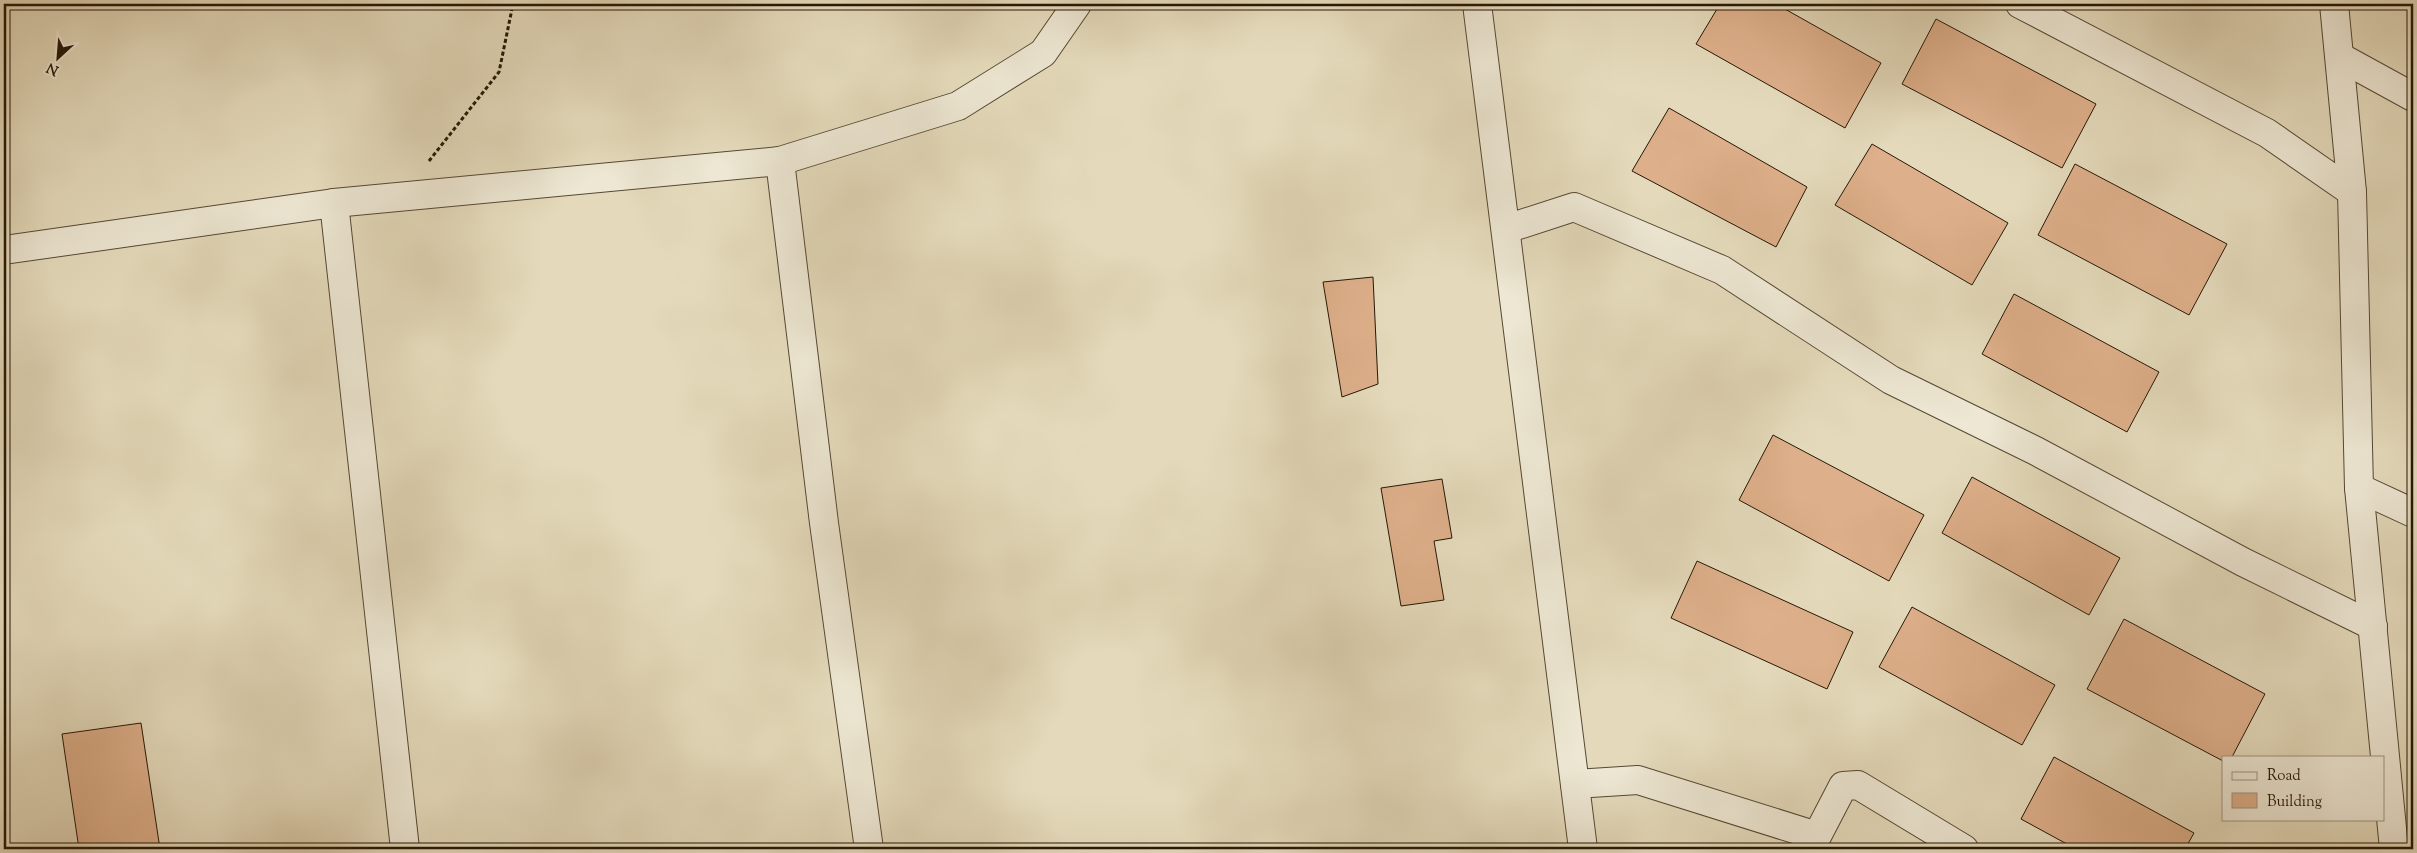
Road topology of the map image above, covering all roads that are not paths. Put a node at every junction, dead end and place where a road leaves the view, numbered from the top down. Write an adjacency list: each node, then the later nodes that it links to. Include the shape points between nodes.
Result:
1 (1077, 4): 7 (street, via 1043,53 958,106)
2 (1477, 4): 10 (street)
3 (2020, 4): 8 (street, via 2267,133)
4 (2334, 4): 5 (street)
5 (2340, 57): 6 (street); 8 (street)
6 (2413, 97)
7 (780, 161): 9 (street); 17 (street, via 824,523)
8 (2352, 192): 12 (street)
9 (334, 203): 11 (street); 16 (street)
10 (1506, 229): 14 (street, via 1574,207 1722,270 1890,380 2036,451 2243,562); 15 (street)
11 (4, 250)
12 (2359, 488): 13 (street); 14 (street)
13 (2413, 513)
14 (2373, 626): 20 (street)
15 (1575, 784): 18 (street); 19 (street, via 1638,780 1817,836 1843,786 1858,785)
16 (405, 849)
17 (869, 849)
18 (1583, 849)
19 (1964, 849)
20 (2394, 849)

